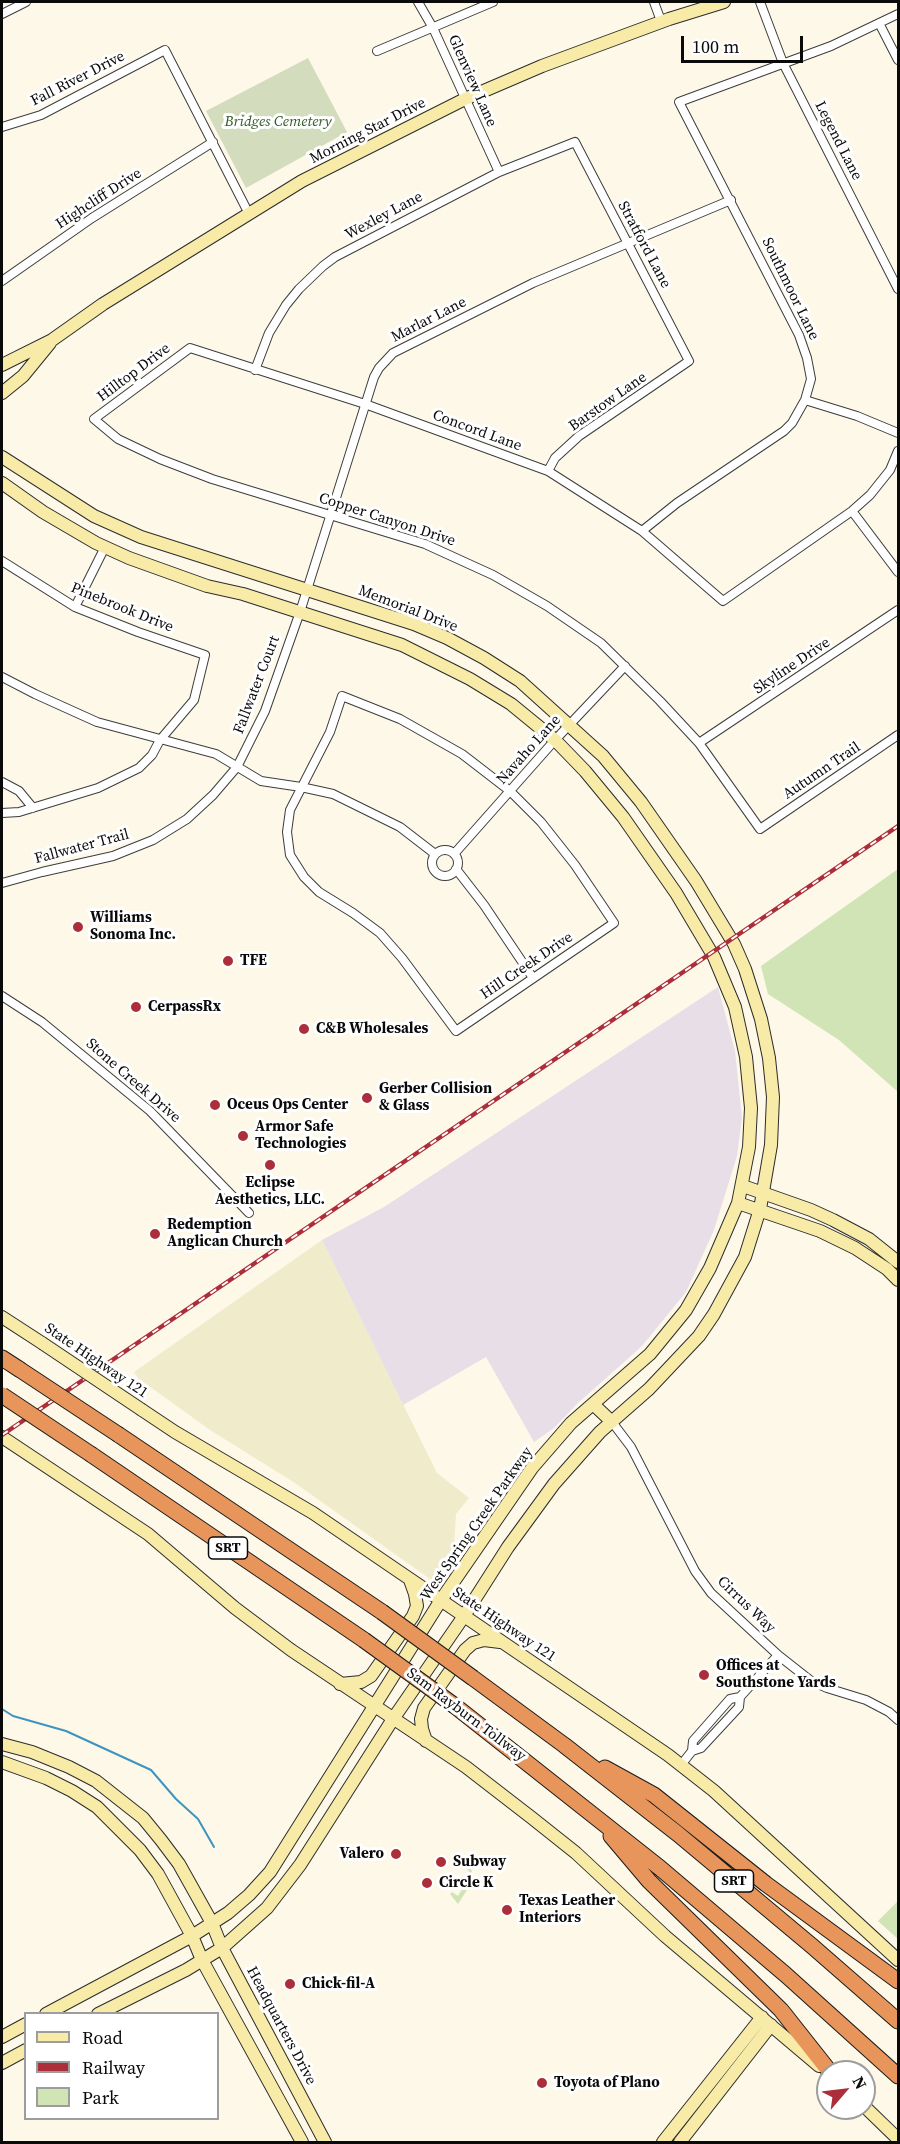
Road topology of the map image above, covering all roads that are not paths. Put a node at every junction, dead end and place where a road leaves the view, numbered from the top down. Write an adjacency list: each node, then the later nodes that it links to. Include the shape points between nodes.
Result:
1 (26, 2): 7 (street)
2 (418, 2): 11 (street, Glenview Lane)
3 (493, 2): 11 (street)
4 (654, 2): 9 (street)
5 (724, 2): 9 (main road, Morning Star Drive)
6 (760, 2): 14 (street, Legend Lane)
7 (2, 14)
8 (898, 14): 10 (street)
9 (661, 21): 15 (main road, Morning Star Drive)
10 (879, 23): 13 (street); 14 (street)
11 (433, 28): 12 (street); 15 (street, Glenview Lane)
12 (377, 51)
13 (898, 60)
14 (783, 63): 20 (street, Southmoor Lane, via 680,102); 24 (street, Legend Lane)
15 (465, 99): 19 (street, Glenview Lane); 21 (main road, Morning Star Drive)
16 (2, 127): 17 (street, Fall River Drive, via 41,115 165,50)
17 (213, 142): 21 (street); 23 (street, Highcliff Drive)
18 (575, 142): 19 (street, Wexley Lane); 22 (street, Stratford Lane)
19 (499, 172): 29 (street, Wexley Lane, via 323,266 281,312)
20 (731, 200): 22 (street, Marlar Lane); 31 (street, Southmoor Lane, via 799,335 811,379)
21 (248, 212): 25 (main road, Morning Star Drive)
22 (628, 242): 27 (street, Stratford Lane); 32 (street, Marlar Lane, via 533,283 393,353 374,377)
23 (2, 280)
24 (898, 289)
25 (52, 339): 28 (main road, Morning Star Drive); 30 (main road, Morning Star Drive, via 23,376)
26 (190, 348): 29 (street, Concord Lane); 33 (street, Hilltop Drive)
27 (689, 360): 37 (street, Barstow Lane, via 579,436 555,458)
28 (2, 365)
29 (255, 370): 32 (street, Concord Lane)
30 (2, 393)
31 (805, 400): 34 (street); 41 (street, Southmoor Lane, via 784,431)
32 (365, 404): 37 (street, Concord Lane); 40 (street, Marlar Lane)
33 (94, 419): 40 (street, Copper Canyon Drive, via 118,439 160,459)
34 (898, 433)
35 (898, 451): 39 (street, via 890,470)
36 (2, 457): 45 (main road, Memorial Drive, via 94,516 141,537)
37 (548, 471): 41 (street, Concord Lane)
38 (2, 483): 42 (main road)
39 (852, 511): 41 (street, Concord Lane, via 723,601); 44 (street)
40 (332, 515): 45 (street, Marlar Lane); 49 (street, Copper Canyon Drive, via 425,544 493,575 574,623)
41 (642, 531)
42 (105, 548): 46 (street); 48 (main road, via 207,586)
43 (2, 561): 46 (street, Pinebrook Drive)
44 (898, 572)
45 (307, 590): 48 (street, Marlar Lane); 51 (main road, Memorial Drive, via 381,612 447,638 520,681)
46 (75, 607): 53 (street, Pinebrook Drive, via 205,655 194,700)
47 (898, 610): 55 (street, Skyline Drive)
48 (300, 612): 54 (main road, via 402,645 435,661 511,705); 56 (street, Fallwater Court, via 265,711)
49 (625, 666): 51 (street, Navaho Lane); 55 (street, Copper Canyon Drive)
50 (2, 677): 53 (street, via 97,722)
51 (570, 725): 54 (street, Navaho Lane); 74 (main road, Memorial Drive, via 603,756 641,802 696,881 746,969 761,1019 773,1097)
52 (898, 735): 62 (street, Autumn Trail)
53 (160, 740): 56 (street, via 216,754); 60 (street, via 139,768 98,788)
54 (555, 740): 59 (street, Navaho Lane); 73 (main road, West Spring Creek Parkway, via 623,817 676,893 714,957 735,1007 746,1057 751,1108)
55 (699, 743): 62 (street, Copper Canyon Drive)
56 (237, 767): 58 (street, via 261,781); 66 (street, Fallwater Trail, via 188,819 153,840 113,856)
57 (2, 782): 60 (street, via 19,791)
58 (301, 787): 59 (street, via 330,732 342,696 400,719 462,754); 63 (street, via 333,794 400,827); 69 (street, Hill Creek Drive, via 290,810 287,832 290,855 303,877 380,933 456,1031)
59 (510, 791): 64 (street, Navaho Lane); 69 (street, Hill Creek Drive, via 542,822 614,923)
60 (33, 808): 61 (street)
61 (2, 813)
62 (760, 829)
63 (435, 854): 64 (street, via 447,850); 65 (street, via 432,863 436,872 448,875)
64 (454, 854): 65 (street, via 458,861)
65 (456, 869): 69 (street)
66 (13, 880): 67 (street, Fallwater Trail); 68 (street, Fallwater Trail)
67 (2, 883)
68 (2, 888)
69 (533, 978)
70 (2, 990): 72 (street, Stone Creek Drive)
71 (2, 996): 72 (street, Stone Creek Drive)
72 (17, 1005): 77 (street, Stone Creek Drive, via 150,1111)
73 (743, 1186): 74 (main road); 75 (main road, West Spring Creek Parkway)
74 (764, 1192): 76 (main road); 78 (main road, via 869,1239)
75 (738, 1203): 76 (main road); 83 (main road, West Spring Creek Parkway, via 710,1268 686,1310 650,1354)
76 (760, 1209): 79 (main road, via 837,1239); 84 (main road, via 745,1257 699,1336 650,1389)
77 (249, 1213)
78 (898, 1262)
79 (898, 1278)
80 (2, 1317): 86 (main road, State Highway 121, bridge)
81 (2, 1358): 97 (highway, SRT, bridge, via 382,1612)
82 (2, 1395): 102 (highway, Sam Rayburn Tollway / SRT, bridge, via 364,1640)
83 (593, 1404): 84 (main road); 87 (main road, West Spring Creek Parkway, via 532,1468)
84 (612, 1422): 88 (main road, via 554,1484); 90 (street, Cirrus Way, via 631,1447 700,1578)
85 (2, 1437): 91 (main road, via 148,1534 235,1608)
86 (410, 1580): 87 (main road, State Highway 121); 91 (main road, via 417,1606 413,1616 371,1676 361,1682)
87 (441, 1600): 88 (main road, State Highway 121); 92 (main road, West Spring Creek Parkway)
88 (464, 1616): 89 (main road, State Highway 121); 93 (main road)
89 (501, 1642): 95 (main road, via 483,1640 465,1650 424,1708 421,1719); 100 (main road, State Highway 121)
90 (778, 1655): 94 (street, Cirrus Way, via 811,1681 866,1700); 100 (street, via 740,1697 739,1707)
91 (340, 1684): 92 (main road)
92 (374, 1707): 93 (main road); 103 (main road, West Spring Creek Parkway, via 270,1872 249,1895)
93 (393, 1719): 95 (main road); 105 (main road, via 300,1865 267,1908)
94 (898, 1720)
95 (426, 1741): 111 (main road, via 466,1767 576,1853 665,1936)
96 (2, 1744): 98 (main road, Headquarters Drive)
97 (564, 1745): 108 (highway, via 654,1795); 112 (highway, SRT, via 678,1834)
98 (24, 1749): 101 (main road); 103 (main road, Headquarters Drive, via 96,1781 143,1818 179,1864)
99 (2, 1762): 101 (main road)
100 (681, 1765): 107 (main road, State Highway 121)
101 (17, 1767): 104 (main road, via 72,1791 120,1828 158,1874)
102 (588, 1809): 117 (highway, via 649,1881 781,2010); 120 (highway, Sam Rayburn Tollway / SRT, via 786,1975)
103 (212, 1923): 104 (main road, West Spring Creek Parkway); 105 (main road, Headquarters Drive)
104 (192, 1936): 106 (main road); 109 (main road, West Spring Creek Parkway)
105 (222, 1948): 106 (main road); 126 (main road, Headquarters Drive)
106 (202, 1960): 110 (main road); 125 (main road)
107 (898, 1960)
108 (898, 1981)
109 (48, 2012)
110 (100, 2012)
111 (767, 2021): 116 (main road); 118 (main road)
112 (898, 2021)
113 (24, 2025): 114 (main road)
114 (2, 2037)
115 (24, 2051): 119 (main road)
116 (742, 2052): 122 (main road); 123 (main road)
117 (819, 2060)
118 (816, 2062)
119 (2, 2063)
120 (898, 2076)
121 (876, 2118): 124 (main road)
122 (675, 2127): 123 (main road); 127 (main road)
123 (683, 2139)
124 (898, 2139)
125 (302, 2142)
126 (325, 2142)
127 (663, 2142)

